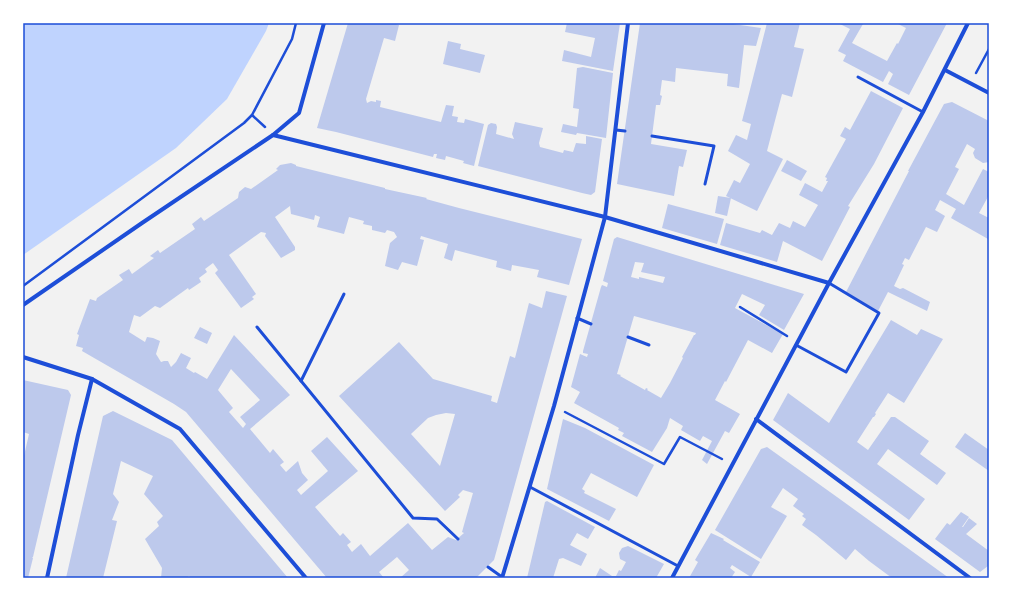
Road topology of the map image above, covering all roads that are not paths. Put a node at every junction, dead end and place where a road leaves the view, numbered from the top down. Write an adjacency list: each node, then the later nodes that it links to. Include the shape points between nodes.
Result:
1 (324, 23): 10 (street, via 299,113)
2 (628, 23): 8 (street)
3 (968, 23): 4 (street)
4 (945, 70): 6 (street); 7 (street)
5 (858, 77): 7 (lane)
6 (989, 93)
7 (923, 112): 14 (street)
8 (616, 130): 9 (lane); 13 (street)
9 (625, 131)
10 (273, 135): 13 (street); 16 (street)
11 (652, 136): 12 (lane, via 714,146)
12 (705, 184)
13 (605, 217): 14 (street); 17 (street)
14 (829, 283): 21 (street); 21 (lane, via 879,313 846,372)
15 (344, 294): 25 (lane)
16 (23, 305)
17 (578, 318): 18 (lane); 27 (street)
18 (591, 324)
19 (257, 327): 25 (lane)
20 (628, 337): 22 (lane)
21 (797, 344): 26 (street)
22 (649, 345)
23 (23, 357): 24 (street)
24 (92, 379): 31 (street); 32 (street, via 180,429)
25 (301, 381): 28 (lane, via 413,518 437,519)
26 (756, 419): 29 (street); 35 (street)
27 (530, 487): 29 (lane); 33 (street)
28 (458, 538)
29 (678, 566): 34 (street)
30 (488, 567): 33 (lane)
31 (47, 578)
32 (306, 578)
33 (502, 578)
34 (672, 578)
35 (970, 578)

